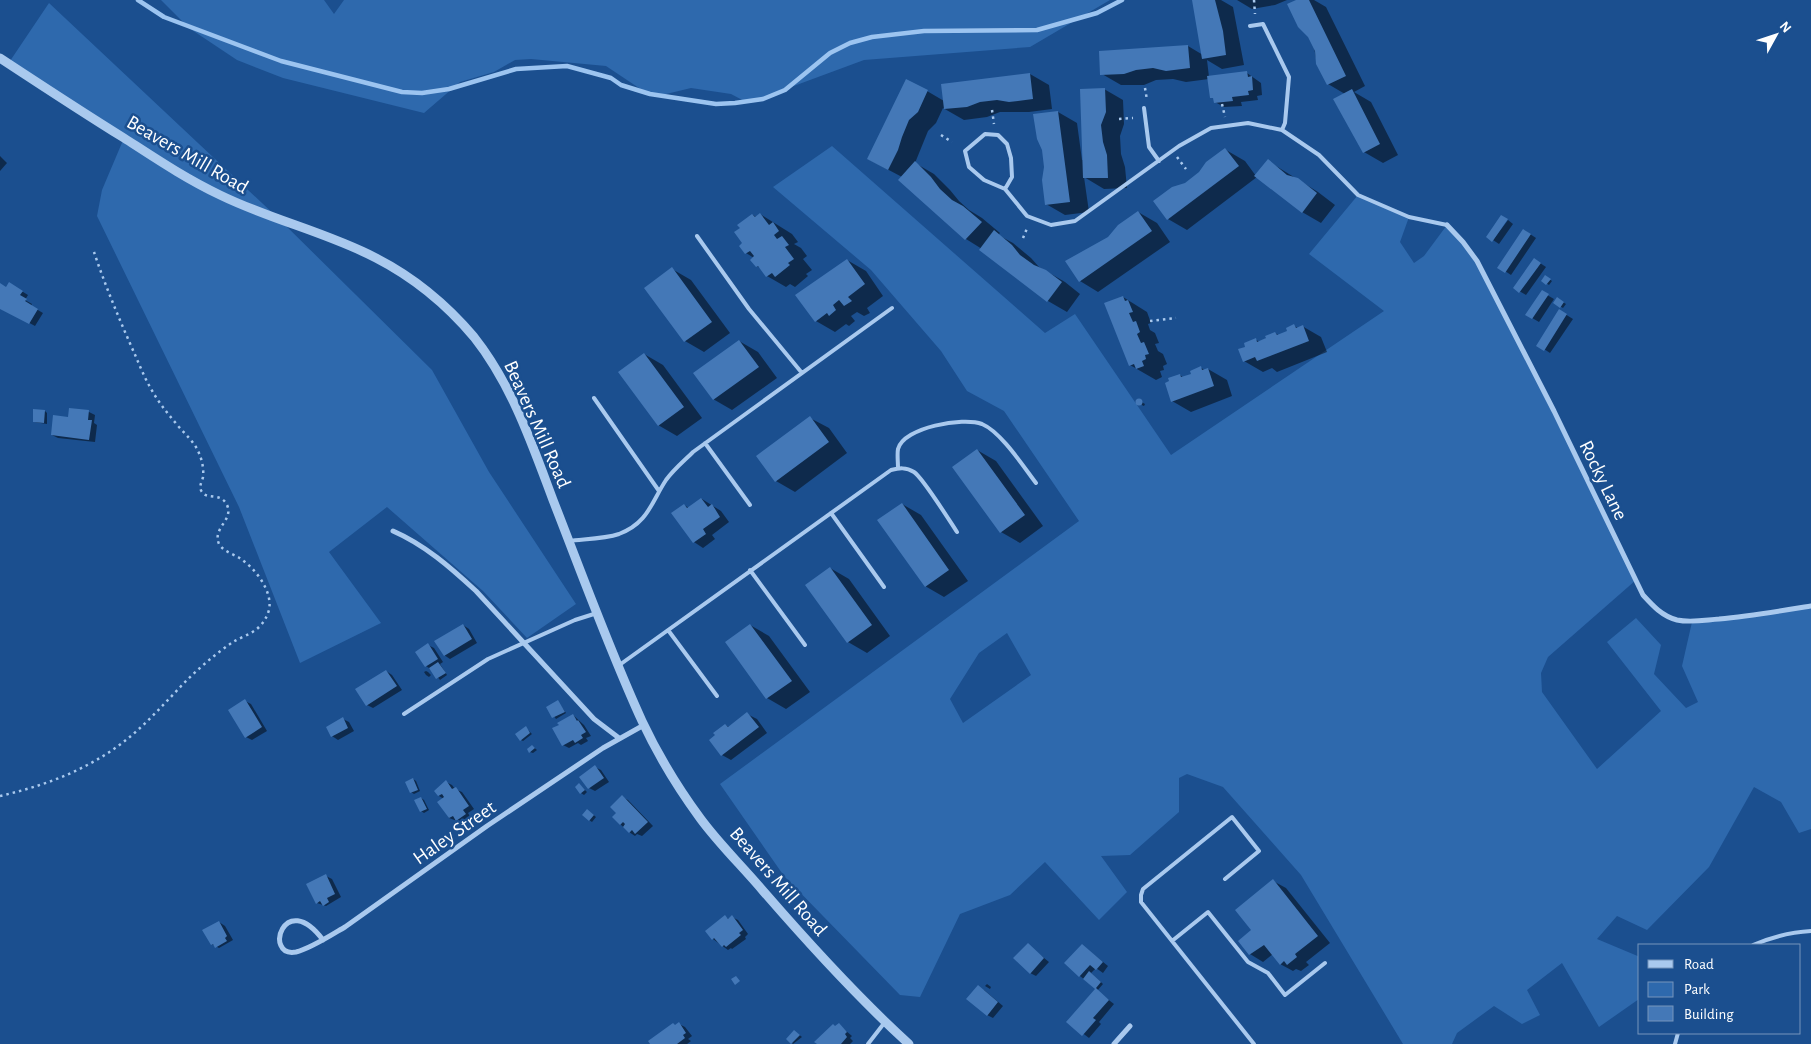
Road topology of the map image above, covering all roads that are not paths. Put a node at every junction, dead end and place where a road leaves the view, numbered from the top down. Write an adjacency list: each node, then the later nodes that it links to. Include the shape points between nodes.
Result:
1 (1250, 26): 4 (lane, via 1263,24 1289,77)
2 (0, 58): 20 (street, Beavers Mill Road, via 180,174 251,210 353,248 390,266 424,289 474,338 500,377 530,440)
3 (1144, 108): 5 (lane, via 1149,147)
4 (1282, 130): 5 (lane, via 1248,123 1211,128); 7 (lane, via 1319,155 1358,194 1409,217)
5 (1158, 161): 6 (lane, via 1075,221 1051,225 1027,216)
6 (1005, 189): 6 (lane, via 1012,177 1007,144 998,135 985,134 965,150 970,167 984,180)
7 (1447, 225): 23 (street, Rocky Lane, via 1477,261 1643,595 1652,606 1671,617 1692,622)
8 (697, 236): 10 (lane, via 749,309)
9 (892, 308): 10 (lane)
10 (802, 373): 12 (lane)
11 (594, 398): 15 (lane)
12 (705, 444): 15 (lane, via 681,463); 16 (lane)
13 (898, 468): 14 (lane, via 898,448 908,435 929,426 954,422 981,424 1000,437); 17 (lane); 19 (lane, via 906,468 917,475)
14 (1036, 483)
15 (659, 491): 20 (lane, via 652,507 630,529 617,535)
16 (750, 505)
17 (831, 513): 21 (lane); 22 (lane)
18 (393, 531): 26 (street, via 424,547 455,572)
19 (958, 532)
20 (569, 541): 24 (street, Beavers Mill Road)
21 (750, 570): 25 (lane); 27 (lane)
22 (884, 587)
23 (1811, 606)
24 (597, 613): 26 (lane); 28 (street, Beavers Mill Road)
25 (668, 630): 28 (lane); 29 (lane)
26 (524, 644): 30 (lane, via 488,660); 32 (street, via 594,719)
27 (805, 645)
28 (618, 666): 31 (street, Beavers Mill Road)
29 (717, 696)
30 (404, 714)
31 (644, 725): 32 (street); 39 (street, Beavers Mill Road, via 702,821 789,921)
32 (619, 738): 35 (street, Haley Street)
33 (1225, 879): 36 (lane, via 1259,851 1232,817 1143,889 1141,902)
34 (1811, 931): 37 (lane)
35 (323, 940): 35 (street, Haley Street, via 290,952 280,943 280,936 282,927 294,920 314,928)
36 (1172, 940): 38 (lane, via 1208,912 1248,962 1268,973 1284,995); 44 (lane)
37 (1756, 944)
38 (1325, 963)
39 (885, 1022): 41 (lane); 42 (street, Beavers Mill Road)
40 (1130, 1026): 43 (street)
41 (868, 1044)
42 (909, 1044)
43 (1114, 1044)
44 (1254, 1044)

